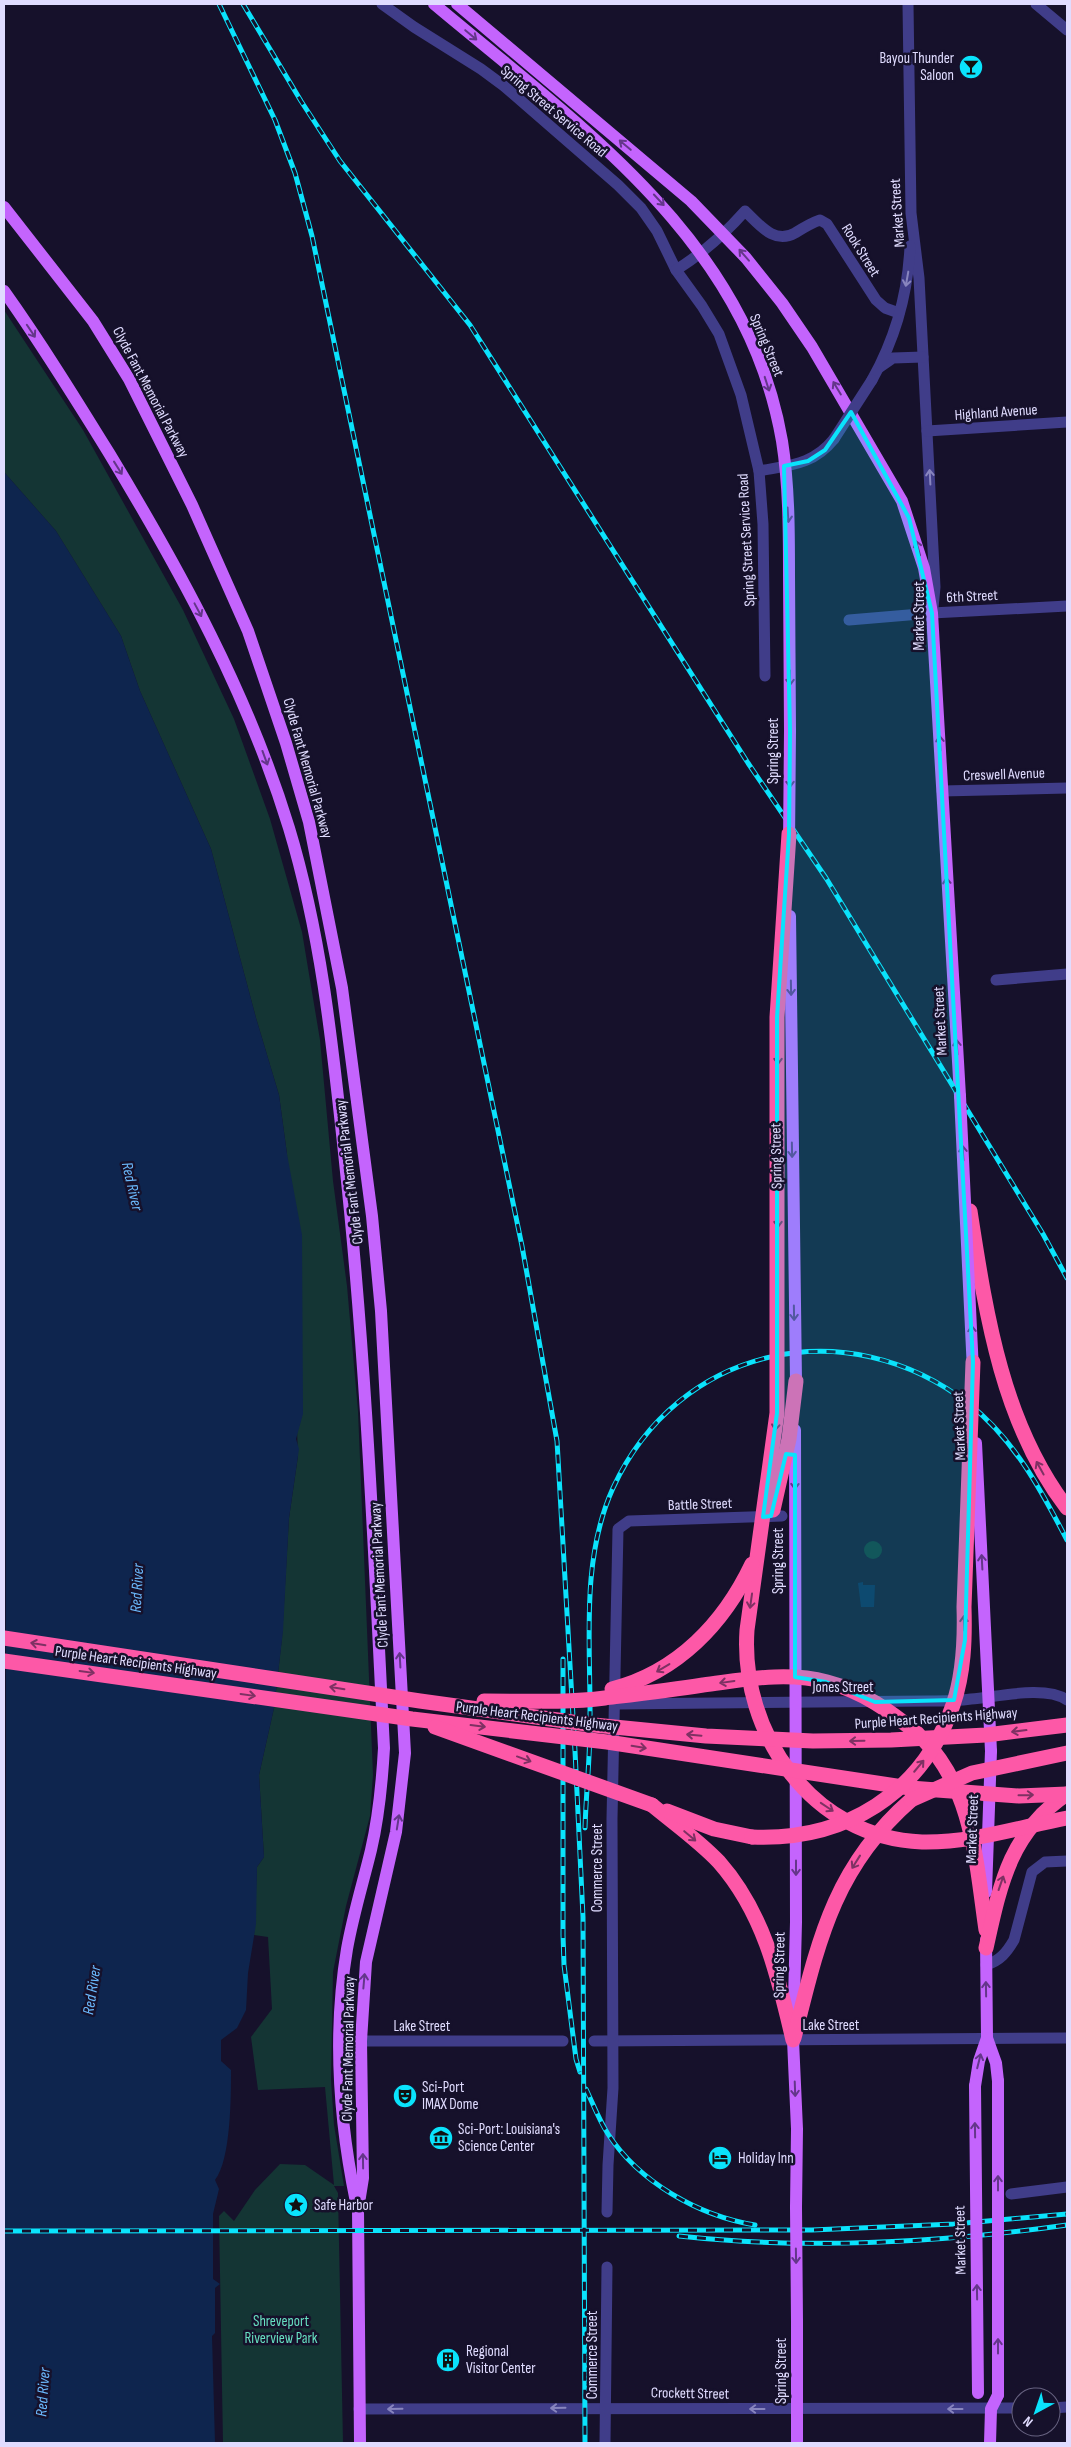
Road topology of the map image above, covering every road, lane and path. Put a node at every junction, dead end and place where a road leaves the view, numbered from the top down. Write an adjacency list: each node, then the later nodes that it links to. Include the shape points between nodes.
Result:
1 (382, 4): 11 (street, Spring Street Service Road, via 504,86 618,185 641,208 657,231)
2 (434, 4): 10 (main road, Spring Street, one-way to 10, via 616,157 665,207)
3 (457, 4): 9 (main road, Spring Street, one-way to 3, via 655,170)
4 (908, 4): 8 (street, Market Street)
5 (1036, 4): 6 (street)
6 (1067, 30)
7 (4, 207): 56 (main road, Clyde Fant Memorial Parkway, one-way to 7, via 366,1962 396,1832 404,1753 381,1311 372,1216 330,920 309,822 286,743 256,650 217,558 162,444 106,340)
8 (911, 213): 13 (street, one-way to 13, via 909,264); 14 (street, Market Street, via 919,278)
9 (725, 234): 10 (street, Rook Street); 13 (street, Rook Street, via 745,211 765,230 778,237 792,235 823,221 876,300 885,308); 21 (main road, Spring Street, one-way to 9, via 915,537 894,484 797,324)
10 (702, 254): 11 (street); 18 (main road, Spring Street, one-way to 18, via 758,357 777,420)
11 (676, 270): 19 (street, Spring Street Service Road, via 719,334 741,395)
12 (4, 291): 55 (main road, Clyde Fant Memorial Parkway, one-way to 55, via 129,486 226,666 263,753 288,827 315,932 328,1011 357,1266 384,1748 379,1812 347,1950)
13 (899, 313): 15 (street)
14 (923, 357): 15 (street, via 893,358); 17 (street, Market Street)
15 (878, 368): 18 (street, bridge, via 834,439 816,457)
16 (1067, 422): 17 (street, Highland Avenue)
17 (927, 431): 21 (street, Market Street, one-way to 17, via 936,587)
18 (784, 466): 19 (street); 26 (main road, Spring Street, one-way to 26, bridge, via 789,534)
19 (759, 472): 23 (street, Spring Street Service Road)
20 (1067, 606): 21 (street, 6th Street)
21 (932, 613): 22 (street, 6th Street); 25 (main road, Market Street, one-way to 21)
22 (849, 620)
23 (765, 676)
24 (1067, 788): 25 (street, Creswell Avenue)
25 (942, 791): 29 (main road, Market Street, one-way to 25, bridge)
26 (789, 834): 31 (main road, Spring Street, one-way to 31, bridge); 47 (highway, one-way to 47, bridge, via 777,1016 777,1413 747,1630 746,1665 751,1695 768,1740 789,1773 817,1801 862,1827 902,1839 945,1841)
27 (1067, 974): 28 (street)
28 (996, 980)
29 (965, 1183): 30 (main road, Market Street, one-way to 29, bridge); 32 (highway, one-way to 29, bridge, via 1036,1460 1004,1381 984,1304)
30 (973, 1362): 46 (highway, one-way to 30, bridge, via 714,1829 752,1837 792,1837 852,1821 874,1808 925,1759 954,1704 965,1640); 49 (main road, Market Street, one-way to 30, bridge, via 991,1751)
31 (796, 1381): 37 (highway, one-way to 37, bridge, via 789,1439 771,1516 744,1580 718,1618 687,1652 637,1682); 40 (main road, Spring Street, one-way to 40, bridge)
32 (1067, 1508)
33 (782, 1516): 34 (street, Battle Street, via 629,1521)
34 (620, 1526): 41 (street, Commerce Street, via 617,1535)
35 (4, 1638): 39 (highway, Purple Heart Recipients Highway, one-way to 35, bridge)
36 (6, 1661): 42 (highway, Purple Heart Recipients Highway, one-way to 42, bridge)
37 (548, 1700): 39 (highway, bridge); 49 (highway, one-way to 37, bridge, via 972,1838 957,1787 936,1752 918,1734 895,1715 859,1694 826,1682 772,1677 579,1701)
38 (1067, 1700): 40 (street, Jones Street, via 1053,1694 1011,1694 936,1701)
39 (420, 1701): 43 (highway, Purple Heart Recipients Highway, one-way to 39, bridge, via 943,1738 813,1741 664,1733)
40 (795, 1702): 41 (street, Jones Street); 54 (main road, Spring Street, one-way to 54)
41 (616, 1704): 59 (street, Commerce Street, via 612,1820)
42 (412, 1719): 45 (highway, Purple Heart Recipients Highway, one-way to 45, bridge, via 607,1742 910,1788); 46 (highway, one-way to 46, bridge)
43 (1067, 1725)
44 (1067, 1753): 54 (highway, one-way to 54, bridge, via 972,1773 911,1800 894,1815 860,1854 830,1910)
45 (1063, 1796): 50 (highway, one-way to 45, via 999,1888 1014,1852 1027,1830)
46 (652, 1805): 54 (highway, one-way to 54, via 719,1863 751,1907 773,1959)
47 (1067, 1818)
48 (1067, 1861): 51 (street, via 1045,1862 1032,1872 1014,1940 1001,1958)
49 (986, 1930): 50 (main road, Market Street)
50 (986, 1948): 51 (main road, Market Street)
51 (986, 1965): 52 (main road, Market Street, one-way to 51)
52 (987, 2038): 53 (street, Lake Street); 54 (street, Lake Street); 69 (main road, Market Street, one-way to 52, bridge, via 998,2394 998,2080); 69 (main road, Market Street, one-way to 52, bridge, via 978,2393 975,2086)
53 (1067, 2038)
54 (793, 2040): 59 (street, Lake Street); 68 (main road, Spring Street, one-way to 68, bridge, via 797,2129)
55 (340, 2041): 56 (street, Lake Street); 62 (main road, Clyde Fant Memorial Parkway, via 345,2138)
56 (362, 2041): 57 (street, Lake Street); 62 (main road, Clyde Fant Memorial Parkway, one-way to 56, via 363,2178)
57 (563, 2041)
58 (594, 2041): 59 (street, Lake Street)
59 (613, 2041): 63 (street, Commerce Street)
60 (1067, 2187): 61 (street)
61 (1011, 2194)
62 (358, 2209): 67 (main road, Clyde Fant Memorial Parkway)
63 (608, 2212)
64 (607, 2267): 65 (street, Commerce Street)
65 (606, 2408): 67 (street, Crockett Street, one-way to 67); 68 (street, Crockett Street, one-way to 65); 71 (street, Commerce Street)
66 (1011, 2408): 69 (street, Crockett Street)
67 (359, 2409): 70 (main road, Clyde Fant Memorial Parkway)
68 (797, 2409): 69 (street, Crockett Street, one-way to 68); 72 (main road, Spring Street)
69 (991, 2409): 73 (main road, Market Street)
70 (360, 2443)
71 (605, 2443)
72 (797, 2443)
73 (990, 2443)

